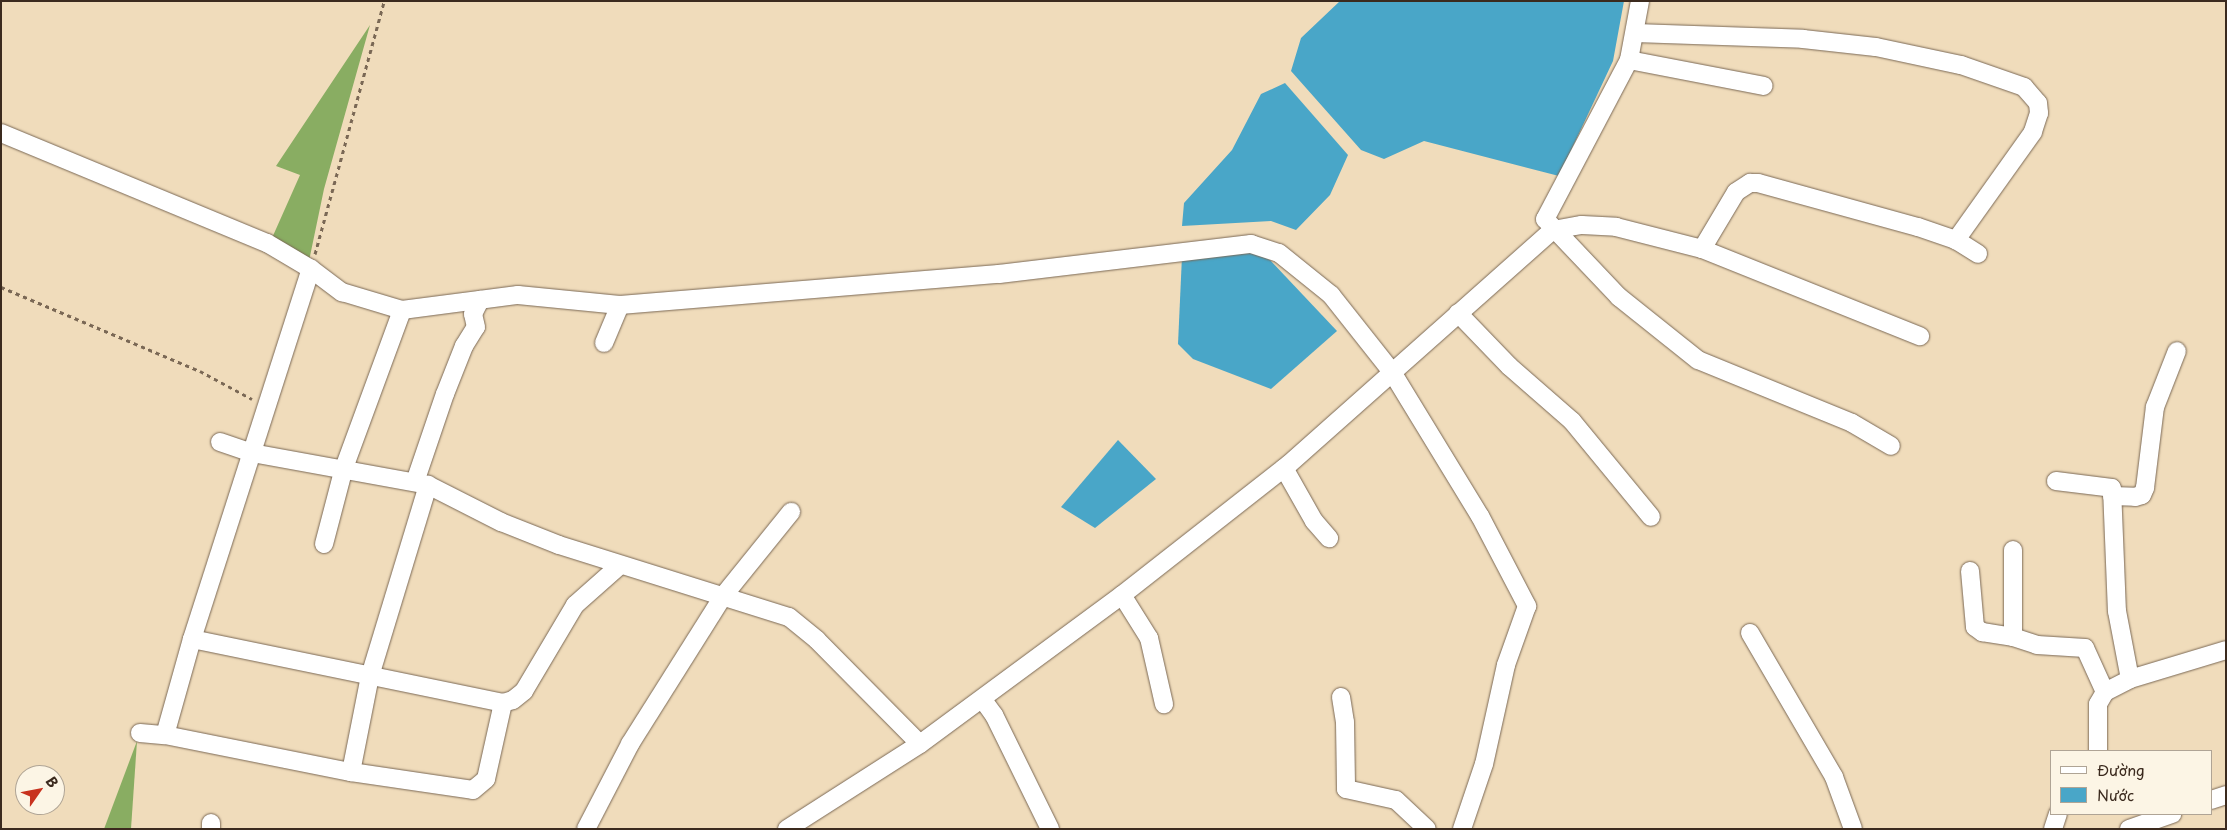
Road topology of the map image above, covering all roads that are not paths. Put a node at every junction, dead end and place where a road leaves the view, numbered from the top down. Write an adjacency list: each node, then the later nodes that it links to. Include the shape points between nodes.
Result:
1 (1640, 1): 2 (street)
2 (1635, 33): 3 (street); 7 (street, via 1804,39 1876,47 1961,65 2024,87 2038,103 2039,113 2033,132)
3 (1629, 60): 4 (street); 6 (street, via 1544,219)
4 (1764, 86)
5 (1, 133): 10 (street, via 267,243)
6 (1553, 230): 8 (street, via 1582,225 1616,227); 14 (street); 20 (street, via 1619,297 1698,360 1852,423)
7 (1956, 240): 8 (street, via 1769,184 1750,183 1736,192); 9 (street)
8 (1702, 249): 15 (street)
9 (1978, 254)
10 (311, 269): 13 (street, via 342,292); 21 (street)
11 (480, 300): 12 (street, via 518,295); 13 (street); 25 (street, via 473,314 476,327 451,378)
12 (620, 305): 16 (street); 18 (street, via 999,274 1251,244 1279,253 1331,295)
13 (402, 310): 22 (street)
14 (1458, 313): 18 (street); 28 (street, via 1508,366 1572,422)
15 (1920, 336)
16 (604, 342)
17 (2177, 352): 26 (street, via 2155,407 2146,488 2142,495 2135,497)
18 (1392, 372): 23 (street); 60 (street, via 1480,516 1527,606 1506,665 1484,764)
19 (220, 442): 21 (street)
20 (1891, 446)
21 (252, 453): 22 (street); 38 (street)
22 (344, 468): 25 (street); 30 (street)
23 (1284, 468): 29 (street, via 1314,521); 35 (street)
24 (2056, 481): 26 (street, via 2112,488)
25 (421, 484): 32 (street, via 523,532); 40 (street)
26 (2112, 496): 41 (street, via 2117,610)
27 (791, 512): 34 (street)
28 (1651, 517)
29 (1329, 538)
30 (324, 544)
31 (2013, 550): 37 (street)
32 (620, 565): 34 (street); 45 (street, via 575,605 524,691)
33 (1970, 571): 37 (street, via 1975,627 1982,632)
34 (724, 595): 49 (street, via 789,617 800,624); 56 (street, via 630,744)
35 (1122, 595): 44 (street); 46 (street, via 1149,638)
36 (1750, 633): 61 (street, via 1834,777)
37 (2013, 636): 42 (street, via 2038,645 2085,648)
38 (192, 639): 40 (street); 48 (street)
39 (2226, 650): 41 (street)
40 (370, 676): 45 (street); 51 (street)
41 (2130, 679): 42 (street)
42 (2105, 692): 50 (street, via 2098,704)
43 (1342, 697): 59 (street, via 1346,789 1396,800)
44 (983, 700): 49 (street); 58 (street, via 994,715)
45 (502, 703): 51 (street, via 486,779 479,787 465,790)
46 (1164, 704)
47 (140, 733): 48 (street)
48 (165, 735): 51 (street)
49 (920, 744): 57 (street)
50 (2098, 750)
51 (351, 772)
52 (2226, 795): 53 (street)
53 (2212, 800)
54 (2058, 815): 62 (street)
55 (2169, 815): 63 (street)
56 (586, 829)
57 (787, 829)
58 (1050, 829)
59 (1428, 829)
60 (1462, 829)
61 (1853, 829)
62 (2053, 829)
63 (2129, 829)

